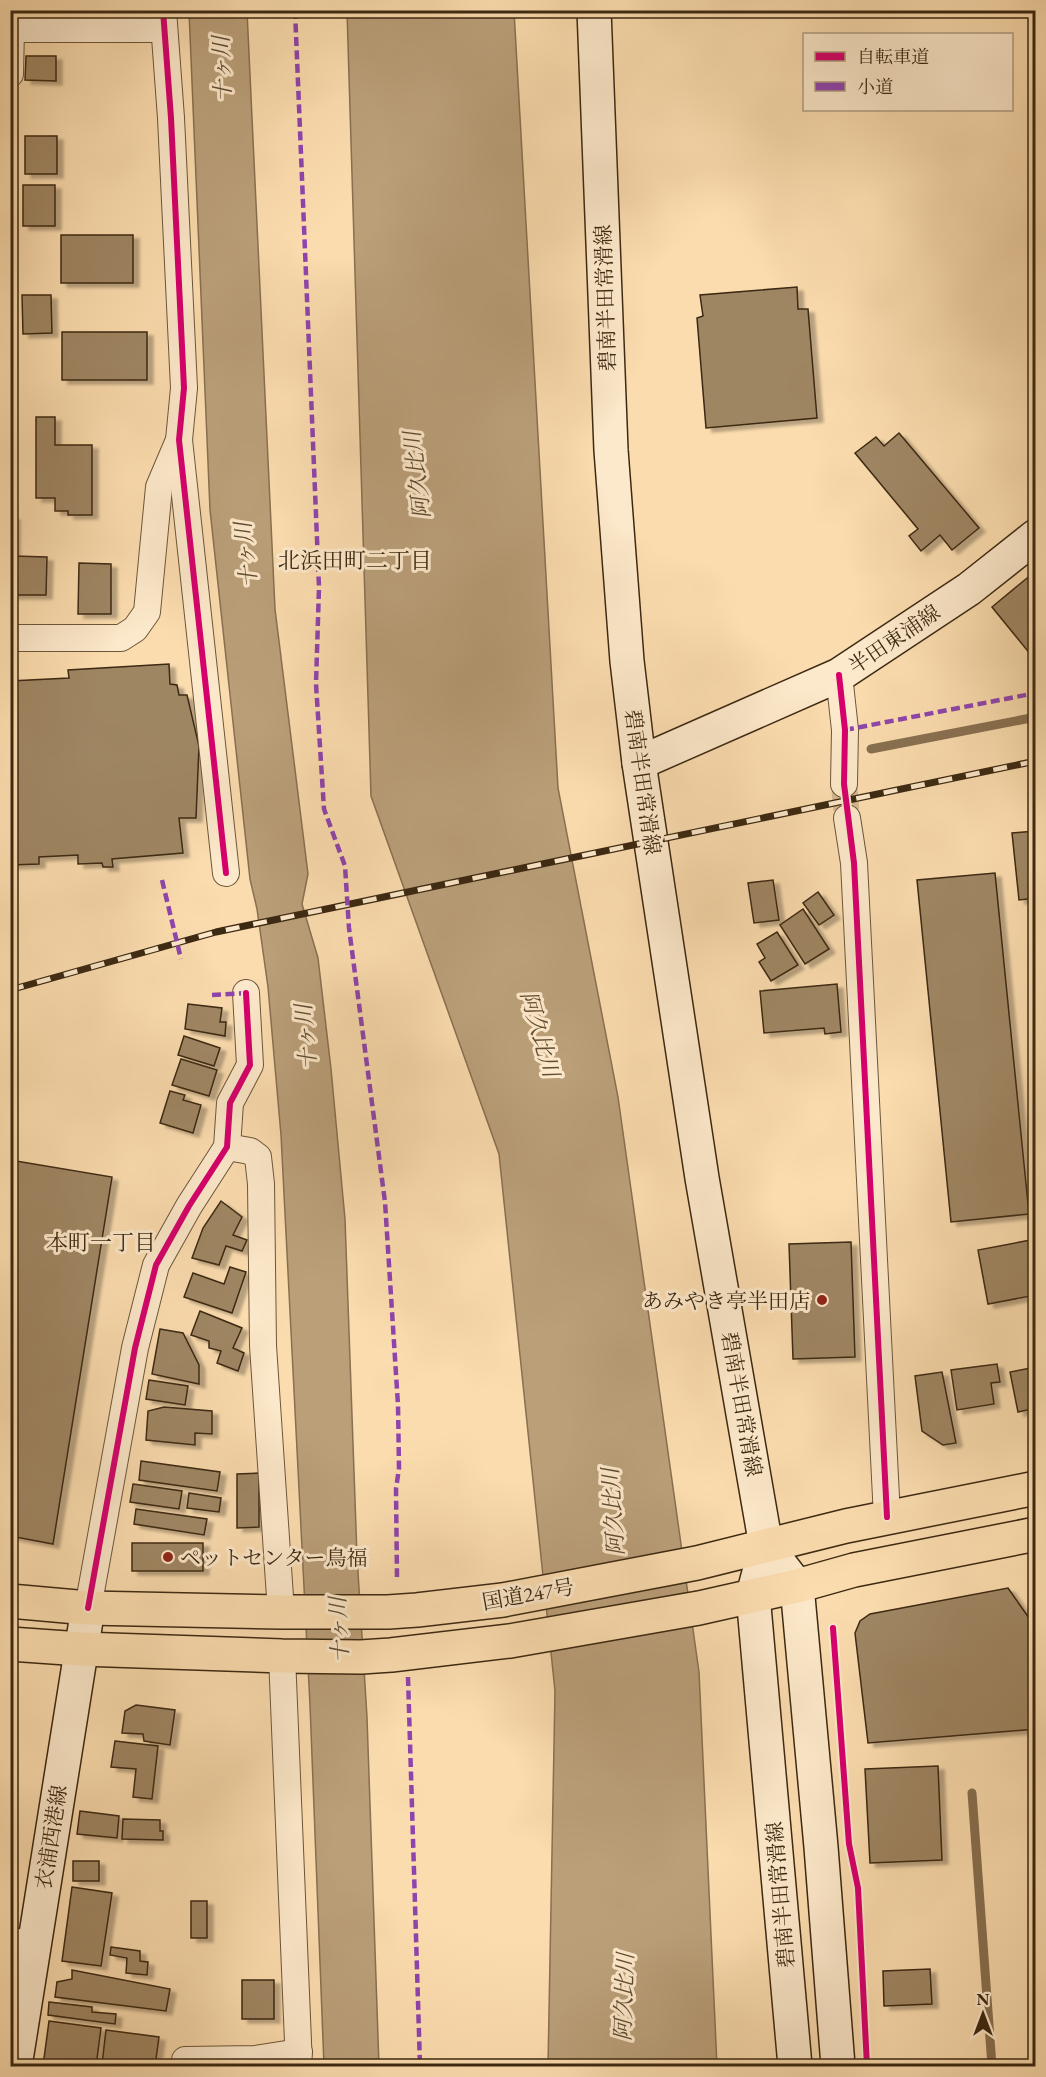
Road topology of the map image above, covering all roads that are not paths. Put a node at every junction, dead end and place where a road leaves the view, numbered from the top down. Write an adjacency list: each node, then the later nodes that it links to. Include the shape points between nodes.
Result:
1 (594, 10): 9 (main road, 碧南半田常滑線, via 611,450)
2 (163, 20): 3 (street); 5 (street, via 184,388)
3 (11, 29): 4 (street)
4 (10, 74)
5 (179, 440): 7 (street, via 159,487 147,612 135,629 121,638); 12 (street)
6 (1035, 536): 8 (main road, 半田東浦線, via 969,589)
7 (10, 638)
8 (839, 675): 9 (main road, 半田東浦線); 10 (street, via 845,730)
9 (639, 763): 18 (main road, 碧南半田常滑線, via 702,1178)
10 (844, 784)
11 (847, 819): 16 (street, via 854,863)
12 (226, 873)
13 (246, 993): 14 (street, via 250,1065 230,1103)
14 (227, 1147): 22 (street, via 156,1264 135,1347); 23 (street, via 250,1151 258,1157 263,1346)
15 (1035, 1488): 16 (highway, 国道247号)
16 (887, 1517): 18 (highway, 国道247号)
17 (1035, 1534): 19 (highway, 国道247号, via 854,1570)
18 (766, 1546): 19 (main road, 碧南半田常滑線); 20 (main road, 碧南半田常滑線); 23 (highway, 国道247号, via 503,1600 403,1611)
19 (796, 1586): 20 (highway, 国道247号); 28 (main road, via 821,1847 836,1896)
20 (753, 1595): 26 (highway, 国道247号, via 510,1641 361,1658); 32 (main road, 碧南半田常滑線)
21 (10, 1601): 22 (highway, 国道247号)
22 (88, 1608): 23 (highway, 国道247号); 25 (main road, 衣浦西港線)
23 (289, 1612)
24 (10, 1644): 25 (highway, 国道247号)
25 (81, 1649): 26 (highway, 国道247号); 27 (main road, 衣浦西港線)
26 (290, 1656): 29 (street)
27 (22, 1943): 30 (main road, 衣浦西港線)
28 (837, 2052)
29 (299, 2059): 31 (street, via 185,2060)
30 (15, 2067)
31 (185, 2067)
32 (795, 2067)

